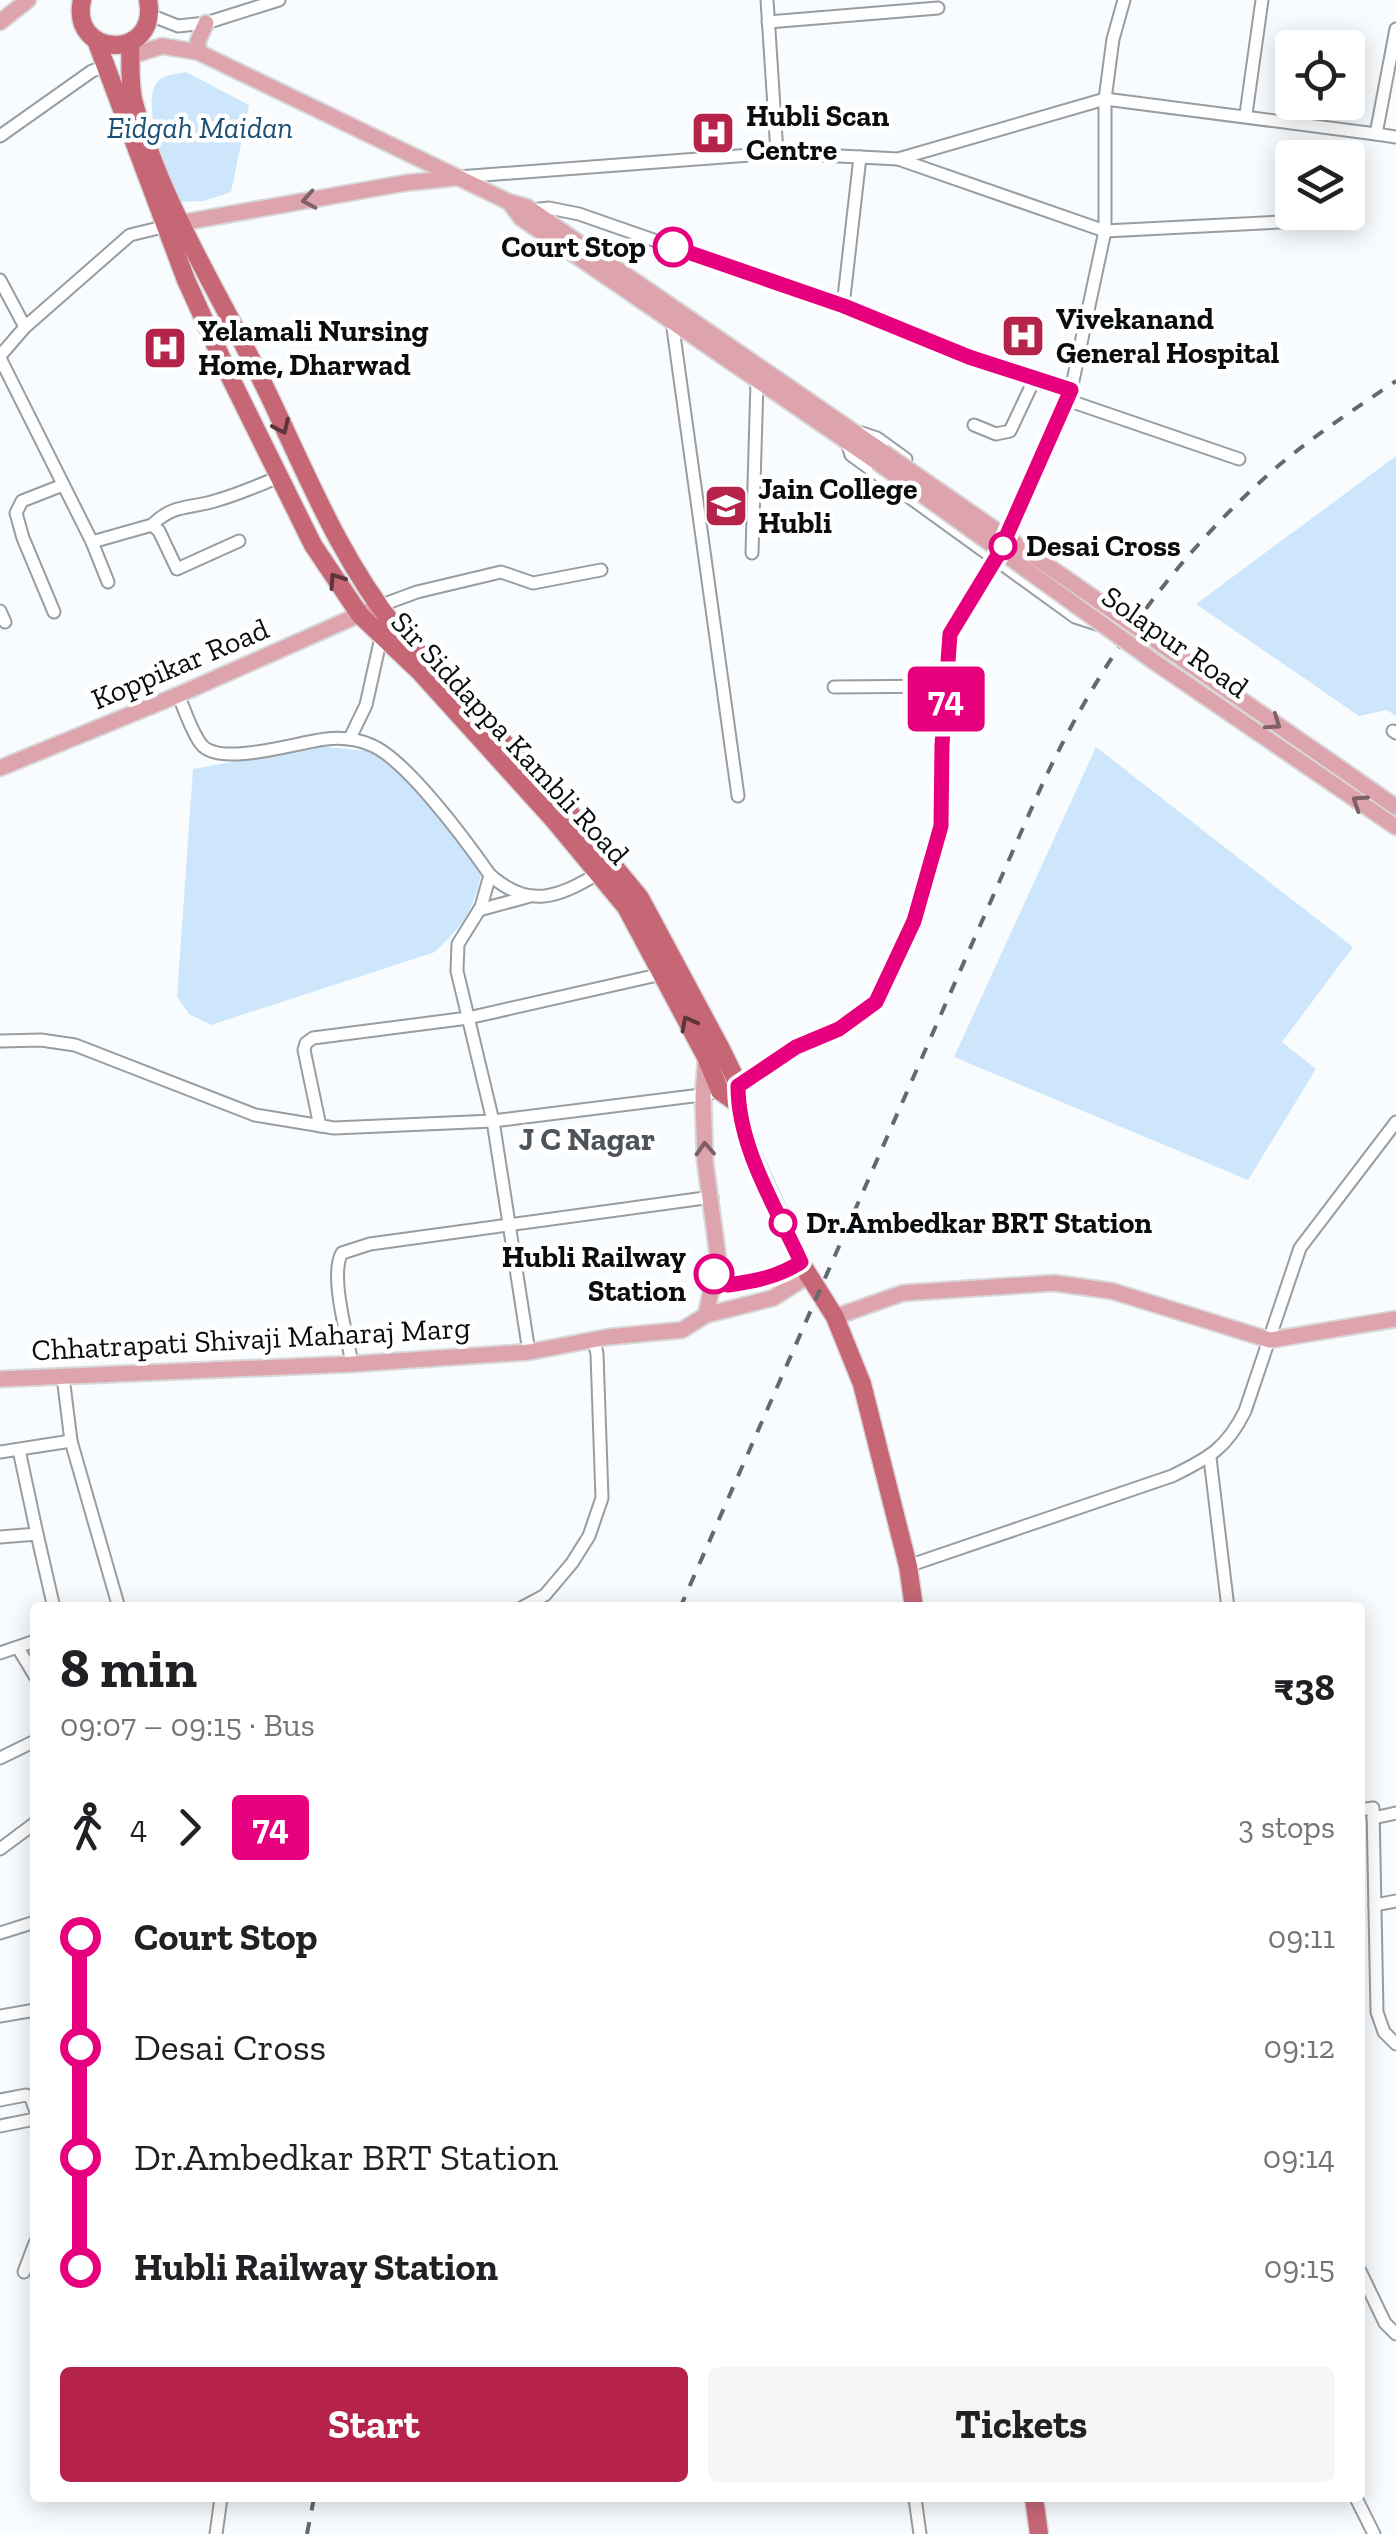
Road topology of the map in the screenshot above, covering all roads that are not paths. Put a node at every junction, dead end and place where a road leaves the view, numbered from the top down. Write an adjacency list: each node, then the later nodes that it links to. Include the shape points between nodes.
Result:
1 (28, 0): 9 (main road)
2 (82, 0): 13 (highway, Sir Siddappa Kambli Road, via 82,21)
3 (279, 0): 11 (street)
4 (766, 0): 10 (street)
5 (1124, 0): 17 (street)
6 (1262, 0): 18 (street)
7 (149, 7): 11 (street, via 178,26); 14 (highway, via 146,27)
8 (938, 8): 10 (street)
9 (0, 22)
10 (768, 22): 23 (street)
11 (206, 23): 15 (main road)
12 (1396, 29): 19 (street)
13 (96, 40): 14 (highway); 16 (highway, Sir Siddappa Kambli Road)
14 (130, 49): 15 (main road); 31 (highway, via 133,101)
15 (198, 52): 22 (main road)
16 (106, 66): 20 (street); 31 (highway, Sir Siddappa Kambli Road)
17 (1105, 99): 18 (street); 25 (street); 32 (street)
18 (1246, 114): 19 (street)
19 (1376, 134): 21 (street)
20 (0, 136)
21 (1396, 137)
22 (399, 150): 26 (main road); 27 (main road, via 414,167)
23 (778, 153): 24 (street); 26 (street)
24 (860, 157): 25 (street); 34 (street)
25 (898, 159): 32 (street)
26 (458, 177): 27 (main road); 28 (main road)
27 (405, 183): 31 (main road, one-way to 31)
28 (509, 202): 29 (main road); 35 (main road, via 521,218)
29 (531, 210): 34 (street, via 579,214); 42 (main road)
30 (1275, 222): 32 (street)
31 (174, 225): 36 (street, via 130,235); 45 (highway, Sir Siddappa Kambli Road, via 186,280); 55 (highway, Sir Siddappa Kambli Road, one-way to 55, via 254,366 329,528)
32 (1105, 231): 40 (street)
33 (0, 280): 36 (street)
34 (844, 306): 38 (street)
35 (672, 321): 39 (main road); 66 (street)
36 (25, 327): 37 (street)
37 (0, 357): 46 (street)
38 (1035, 378): 40 (street); 41 (street, via 1010,431 996,434)
39 (756, 382): 42 (main road); 51 (street)
40 (1069, 395): 44 (street); 48 (street)
41 (974, 425)
42 (852, 439): 43 (main road); 48 (street, via 866,432 877,438); 52 (street, via 851,454)
43 (880, 457): 57 (main road, Solapur Road, bridge); 59 (main road, Solapur Road, bridge)
44 (1239, 458)
45 (279, 476): 47 (street, via 199,506 180,506); 58 (highway, Sir Siddappa Kambli Road, one-way to 45)
46 (64, 485): 49 (street); 56 (street, via 22,502 16,513)
47 (152, 524): 49 (street); 50 (street, via 177,569)
48 (1006, 537): 52 (street); 57 (street, via 1109,599)
49 (92, 542): 54 (street)
50 (239, 542)
51 (752, 553)
52 (996, 559): 59 (street, via 1075,617); 61 (street, via 950,634)
53 (601, 570): 55 (street, via 532,583 501,572 417,592)
54 (108, 582)
55 (382, 611): 58 (main road, Koppikar Road); 60 (street); 76 (highway, Sir Siddappa Kambli Road, via 566,808 640,898)
56 (54, 612)
57 (1118, 614): 67 (main road, Solapur Road, one-way to 67, bridge)
58 (360, 615): 60 (highway, Sir Siddappa Kambli Road); 63 (main road, Koppikar Road)
59 (1104, 626): 68 (main road, Solapur Road, one-way to 59, bridge)
60 (381, 638): 64 (street, via 366,705); 69 (highway, Sir Siddappa Kambli Road, via 420,672)
61 (947, 686): 62 (street); 76 (street, via 941,826 914,921 876,1002)
62 (834, 687)
63 (178, 696): 64 (street, via 212,754); 65 (main road, Koppikar Road)
64 (350, 738): 70 (street, via 393,759)
65 (0, 768)
66 (738, 796)
67 (1396, 806)
68 (1396, 826)
69 (599, 873): 71 (street); 73 (highway, Sir Siddappa Kambli Road)
70 (490, 875): 71 (street); 72 (street)
71 (527, 898): 72 (street)
72 (480, 910): 74 (street, via 458,944)
73 (662, 974): 74 (street); 76 (highway, Sir Siddappa Kambli Road, one-way to 73)
74 (468, 1018): 77 (street); 79 (street, via 306,1043)
75 (0, 1042): 79 (street, via 75,1045 255,1115)
76 (725, 1094): 77 (street); 80 (main road, one-way to 76, via 706,1162); 82 (highway)
77 (493, 1121): 79 (street); 81 (street)
78 (1396, 1122): 88 (street, via 1300,1248)
79 (320, 1126)
80 (712, 1197): 81 (street); 83 (main road)
81 (510, 1224): 89 (street); 90 (street, via 342,1253 338,1280)
82 (805, 1269): 83 (main road, via 728,1285); 84 (main road, Chhatrapati Shivaji Maharaj Marg, via 773,1298); 85 (highway)
83 (714, 1274): 84 (main road)
84 (706, 1315): 87 (main road, Chhatrapati Shivaji Maharaj Marg, via 682,1330)
85 (835, 1317): 88 (main road, via 903,1293 1054,1283 1112,1290); 97 (highway, via 862,1384)
86 (1396, 1319): 88 (main road)
87 (594, 1340): 89 (main road, Chhatrapati Shivaji Maharaj Marg); 103 (street, via 602,1498 572,1563)
88 (1270, 1340): 96 (street, via 1234,1433)
89 (529, 1352): 90 (main road, Chhatrapati Shivaji Maharaj Marg)
90 (352, 1364): 91 (main road, Chhatrapati Shivaji Maharaj Marg)
91 (62, 1378): 92 (main road, Chhatrapati Shivaji Maharaj Marg); 93 (street)
92 (0, 1379)
93 (71, 1441): 94 (street); 102 (street)
94 (19, 1450): 95 (street); 98 (street)
95 (0, 1452)
96 (1210, 1458): 100 (street); 106 (street)
97 (892, 1498): 100 (highway); 104 (highway)
98 (37, 1534): 99 (street); 101 (street)
99 (0, 1538)
100 (908, 1566): 105 (highway)
101 (53, 1602)
102 (117, 1602)
103 (531, 1602)
104 (902, 1602)
105 (913, 1602)
106 (1227, 1602)
107 (30, 1642): 108 (street)
108 (18, 1648): 109 (street); 110 (street)
109 (0, 1653)
110 (30, 1668)
111 (30, 1744): 112 (street)
112 (0, 1758)
113 (1365, 1809): 115 (street, via 1372,1808)
114 (1396, 1813): 115 (street)
115 (1373, 1818): 118 (street)
116 (30, 1827): 117 (street)
117 (0, 1848)
118 (1374, 1866): 119 (street); 121 (street)
119 (1365, 1868)
120 (1396, 1900): 121 (street)
121 (1375, 1905): 126 (street, via 1377,2012)
122 (30, 1924): 123 (street)
123 (0, 1933)
124 (30, 2011): 125 (street)
125 (0, 2016)
126 (1390, 2029): 127 (street)
127 (1396, 2044)
128 (30, 2098): 129 (street)
129 (0, 2100)
130 (30, 2119): 131 (street)
131 (0, 2126)
132 (30, 2256): 133 (street)
133 (24, 2272)
134 (1365, 2281): 135 (street)
135 (1396, 2334)
136 (221, 2502): 141 (street)
137 (916, 2502): 142 (street)
138 (1024, 2502): 143 (highway)
139 (1035, 2502): 144 (highway)
140 (1358, 2502): 145 (street)
141 (216, 2534)
142 (920, 2534)
143 (1028, 2534)
144 (1039, 2534)
145 (1374, 2534)

